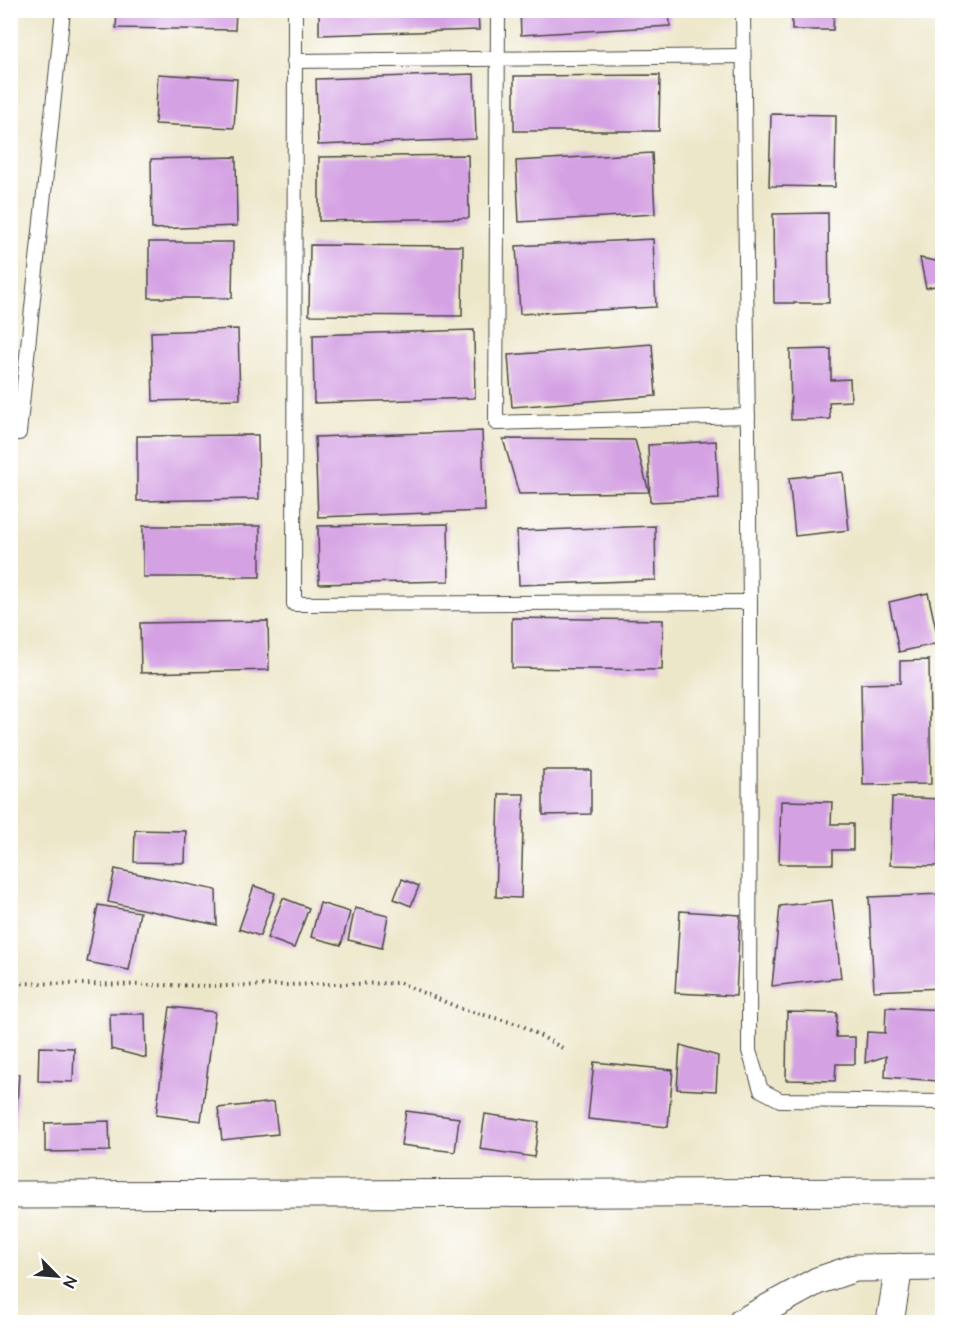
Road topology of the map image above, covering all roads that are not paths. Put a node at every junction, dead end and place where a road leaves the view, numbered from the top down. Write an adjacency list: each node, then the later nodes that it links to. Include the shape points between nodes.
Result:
1 (63, 10): 9 (lane, via 19,433)
2 (295, 10): 7 (lane)
3 (498, 10): 6 (lane)
4 (743, 10): 5 (lane)
5 (743, 56): 6 (lane); 8 (lane)
6 (499, 57): 7 (lane); 8 (lane, via 496,423)
7 (294, 61): 10 (lane, via 294,604)
8 (748, 416): 10 (lane)
9 (10, 434)
10 (750, 602): 11 (lane, via 749,1051 760,1090 780,1100)
11 (942, 1102)
12 (942, 1192): 13 (street)
13 (10, 1195)
14 (942, 1267): 15 (street)
15 (899, 1268): 16 (street, via 855,1268 817,1281); 17 (street)
16 (742, 1323)
17 (890, 1323)

